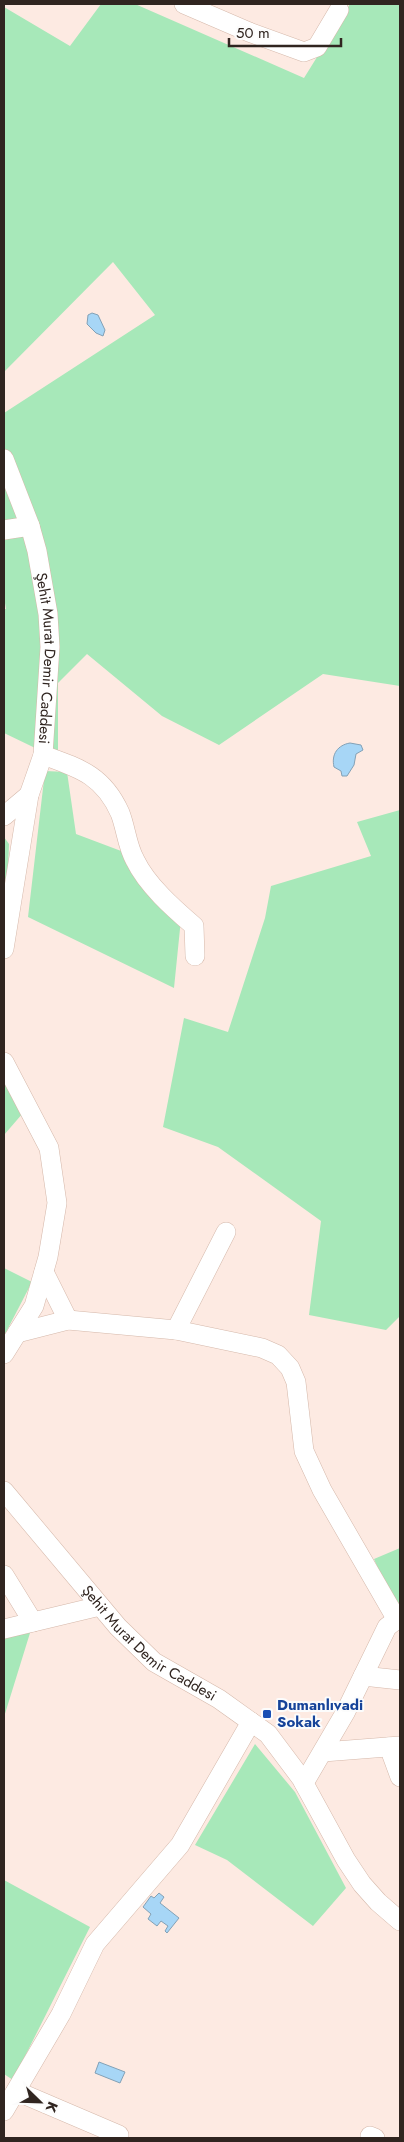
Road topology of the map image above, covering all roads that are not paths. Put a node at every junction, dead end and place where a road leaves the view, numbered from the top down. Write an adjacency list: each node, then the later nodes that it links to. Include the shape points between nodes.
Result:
1 (184, 4): 2 (street, via 304,52 318,47)
2 (339, 10)
3 (4, 459): 4 (street, Şehit Murat Demir Caddesi)
4 (30, 526): 5 (street); 6 (street, Şehit Murat Demir Caddesi, via 43,578 50,647)
5 (4, 530)
6 (43, 755): 7 (street, Şehit Murat Demir Caddesi); 10 (street, via 85,770 101,782 119,812 135,860 149,881 194,926)
7 (29, 795): 8 (street); 9 (street, Şehit Murat Demir Caddesi)
8 (4, 816)
9 (4, 949)
10 (195, 956)
11 (4, 1062): 13 (street, via 49,1148 57,1203)
12 (226, 1232): 15 (street)
13 (44, 1272): 14 (street); 16 (street, via 34,1306)
14 (68, 1320): 15 (street); 16 (street)
15 (176, 1330): 21 (street, via 262,1348 278,1355 290,1368 296,1382 304,1450 322,1490)
16 (17, 1333): 17 (street)
17 (4, 1354)
18 (4, 1491): 20 (street, Şehit Murat Demir Caddesi)
19 (4, 1575): 22 (street)
20 (100, 1606): 22 (street); 26 (street, Şehit Murat Demir Caddesi, via 154,1662 220,1699)
21 (399, 1619): 24 (street, via 387,1627)
22 (33, 1622): 23 (street)
23 (4, 1629)
24 (363, 1676): 25 (street); 28 (street)
25 (400, 1680)
26 (251, 1722): 30 (street, Şehit Murat Demir Caddesi, via 268,1734); 32 (street, via 180,1845 95,1944 61,2014)
27 (395, 1747): 28 (street); 29 (street)
28 (322, 1752): 30 (street)
29 (400, 1777)
30 (304, 1783): 31 (street, Şehit Murat Demir Caddesi, via 362,1884)
31 (400, 1921)
32 (16, 2091): 33 (street); 34 (street)
33 (4, 2111)
34 (119, 2134)

